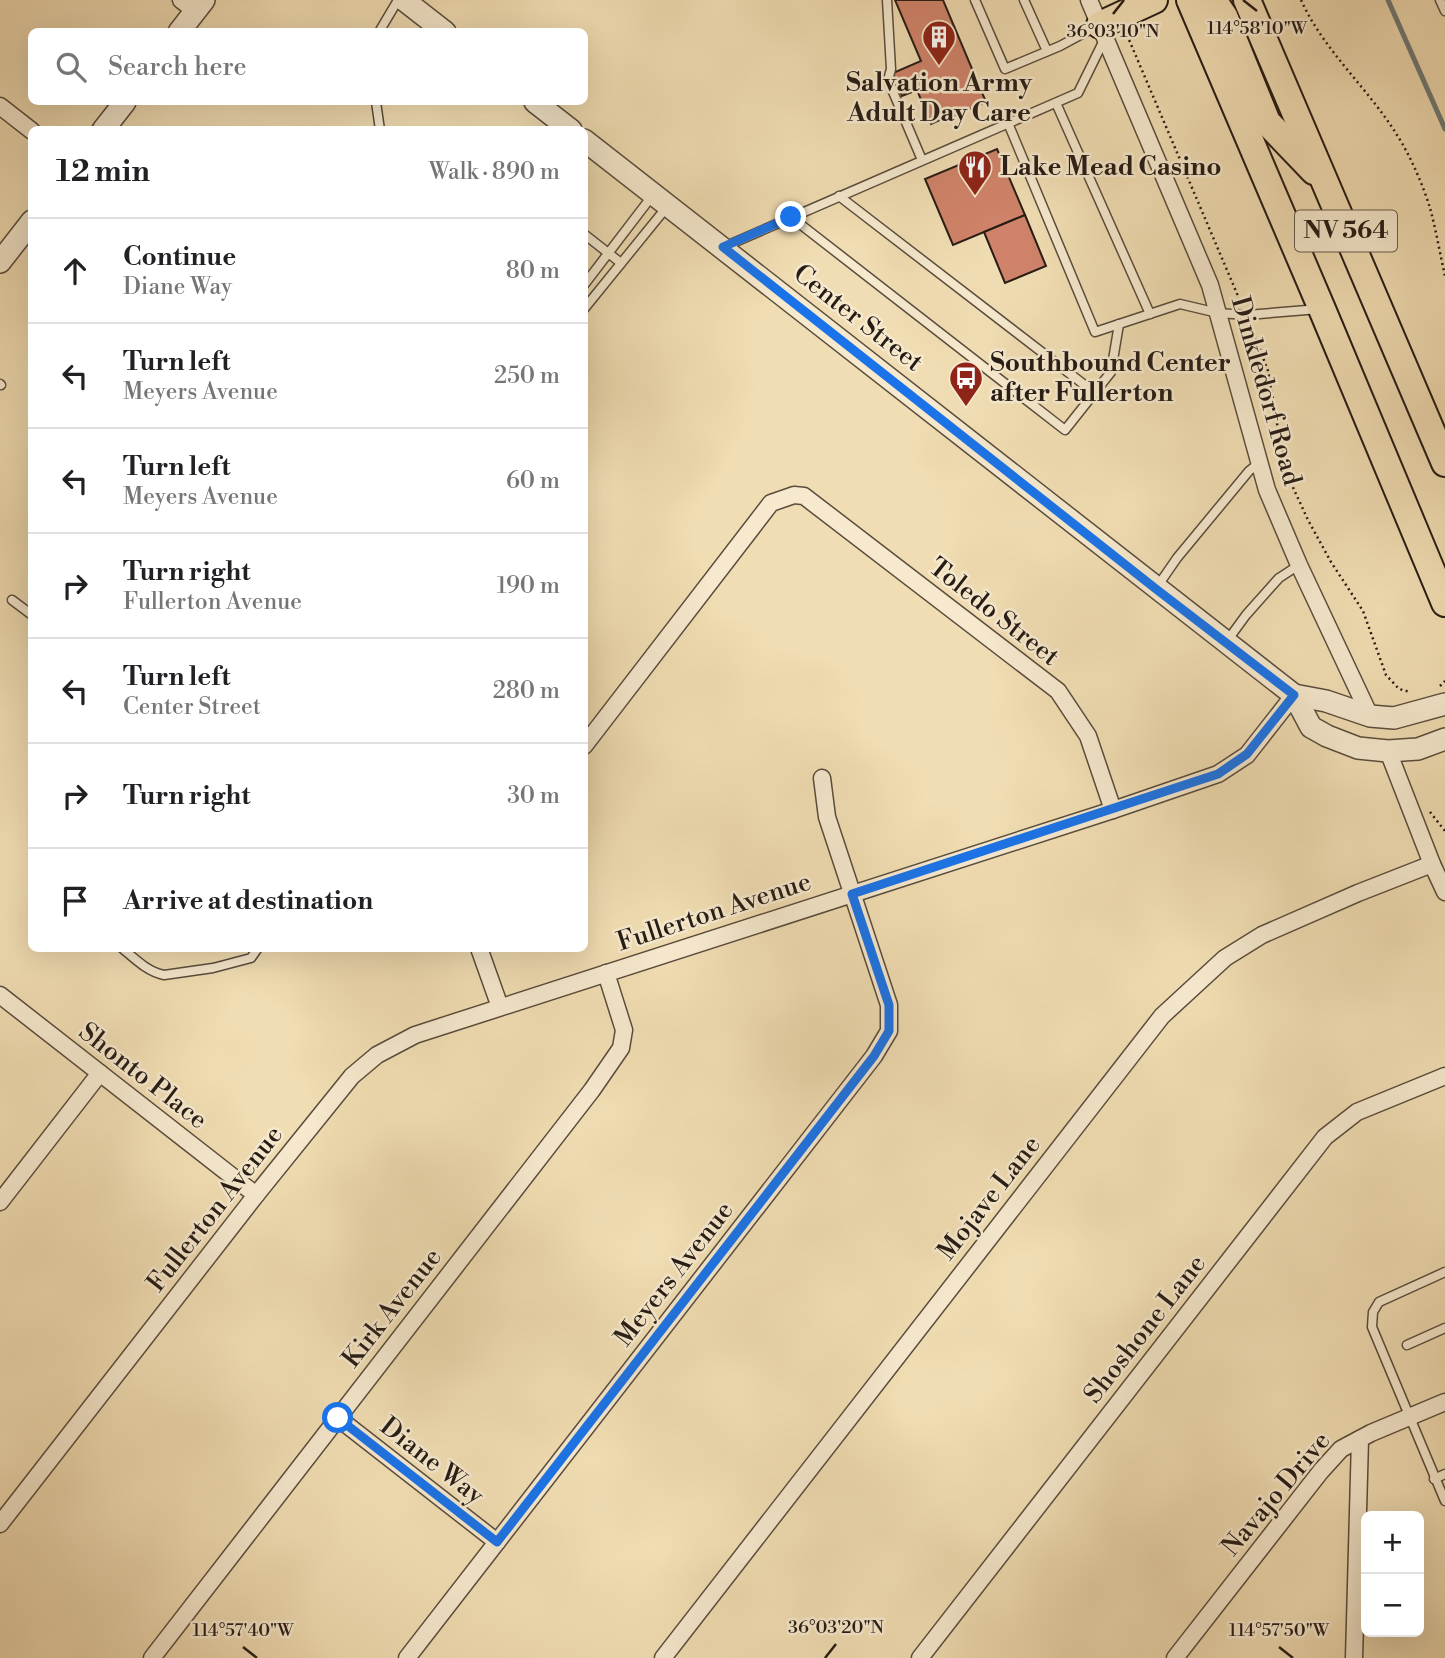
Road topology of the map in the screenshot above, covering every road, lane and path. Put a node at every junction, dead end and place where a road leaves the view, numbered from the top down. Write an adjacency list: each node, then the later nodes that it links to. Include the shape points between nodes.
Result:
1 (398, 0): 17 (lane)
2 (404, 0): 18 (street)
3 (887, 0): 31 (lane, via 888,80)
4 (975, 0): 19 (lane, via 1005,69)
5 (1024, 0): 19 (lane)
6 (1089, 0): 15 (street, Dinkledorf Road)
7 (1154, 0): 15 (main road)
8 (1190, 0): 45 (main road, NV 564)
9 (1213, 0): 32 (main road, via 1224,16 1267,122)
10 (1247, 0): 32 (main road, NV 564)
11 (1301, 0): 42 (path, via 1322,37 1398,135 1429,206)
12 (1440, 0): 14 (lane)
13 (193, 4): 16 (street)
14 (1445, 11)
15 (1108, 26): 19 (lane); 20 (lane, via 1078,93); 46 (street, Dinkledorf Road); 48 (path)
16 (181, 28)
17 (381, 28)
18 (440, 28)
19 (1046, 51)
20 (1056, 103): 25 (lane); 47 (lane)
21 (123, 105): 26 (street)
22 (376, 105): 27 (lane)
23 (539, 105): 28 (street)
24 (0, 106): 29 (street)
25 (1007, 123): 31 (lane); 49 (lane, via 1095,332)
26 (106, 126)
27 (379, 126)
28 (566, 126)
29 (28, 128)
30 (588, 143): 34 (street, Center Street)
31 (922, 160): 33 (lane)
32 (1325, 183): 52 (main road, NV 564)
33 (839, 196): 35 (lane); 50 (lane)
34 (661, 199): 38 (street, Center Street); 39 (lane); 41 (lane)
35 (791, 217): 38 (lane); 50 (lane, via 1065,430)
36 (28, 226): 40 (street)
37 (588, 236): 39 (lane)
38 (723, 247): 54 (street, Center Street)
39 (609, 253): 41 (lane); 43 (lane)
40 (0, 262)
41 (621, 262): 44 (lane)
42 (1445, 276)
43 (588, 280)
44 (588, 304)
45 (1322, 309): 48 (lane); 56 (main road, NV 564)
46 (1218, 313): 47 (lane, via 1180,304); 48 (lane); 51 (street, Dinkledorf Road)
47 (1150, 314): 49 (lane)
48 (1247, 315): 60 (path, via 1268,371 1290,481 1331,562 1363,611 1386,675 1399,689)
49 (1119, 324): 50 (lane, via 1111,372)
50 (1095, 393)
51 (1259, 463): 53 (street, Dinkledorf Road); 54 (lane)
52 (1445, 463)
53 (1299, 565): 58 (lane, via 1279,578); 63 (street, Dinkledorf Road)
54 (1156, 589): 58 (street, Center Street)
55 (12, 600): 57 (lane)
56 (1445, 603)
57 (28, 612)
58 (1226, 643): 61 (street, Center Street)
59 (1445, 681): 62 (path)
60 (1413, 692)
61 (1294, 695): 63 (street, Center Street); 66 (street, Center Street, via 1311,727 1358,748); 69 (street, Fullerton Avenue, via 1247,754 1218,774)
62 (1441, 696): 63 (street, Center Street, via 1394,718)
63 (1370, 716)
64 (1445, 739): 66 (street, Center Street, via 1418,749)
65 (588, 741): 69 (street, Toledo Street, via 771,503 804,496 1058,691 1088,736)
66 (1388, 751): 71 (street)
67 (822, 778): 73 (street, Meyers Avenue, via 827,817)
68 (1426, 804): 70 (path)
69 (1113, 810): 73 (street, Fullerton Avenue)
70 (1445, 831)
71 (1432, 864): 72 (street); 98 (street, Mojave Lane, via 1262,935 1225,958 1162,1016)
72 (1445, 892)
73 (852, 894): 77 (street, Fullerton Avenue); 95 (street, Meyers Avenue, via 889,1005 889,1031)
74 (127, 952): 75 (lane, via 164,975 213,968 251,958)
75 (255, 952)
76 (480, 952): 79 (street)
77 (606, 973): 79 (street, Fullerton Avenue); 89 (street, Kirk Avenue, via 624,1030 621,1048)
78 (0, 995): 80 (street, Shonto Place)
79 (500, 1007): 82 (street, Fullerton Avenue, via 415,1035 377,1055 352,1076)
80 (100, 1073): 82 (street, Shonto Place); 83 (street)
81 (1445, 1076): 99 (street, Shoshone Lane, via 1357,1112 1325,1138)
82 (256, 1195): 94 (street, Fullerton Avenue)
83 (0, 1202)
84 (1445, 1272): 88 (lane, via 1379,1302 1373,1312 1372,1327)
85 (1445, 1328): 86 (lane)
86 (1407, 1345)
87 (1445, 1402): 88 (street, Navajo Drive)
88 (1409, 1417): 90 (street, Navajo Drive); 92 (lane)
89 (338, 1418): 95 (street, Diane Way); 96 (street, Kirk Avenue)
90 (1360, 1438): 100 (street, Navajo Drive, via 1340,1449 1321,1471); 101 (street)
91 (1445, 1474): 92 (lane)
92 (1434, 1479): 93 (lane)
93 (1445, 1501)
94 (0, 1524)
95 (497, 1542): 97 (street, Meyers Avenue)
96 (152, 1658)
97 (407, 1658)
98 (663, 1658)
99 (920, 1658)
100 (1175, 1658)
101 (1354, 1658)

